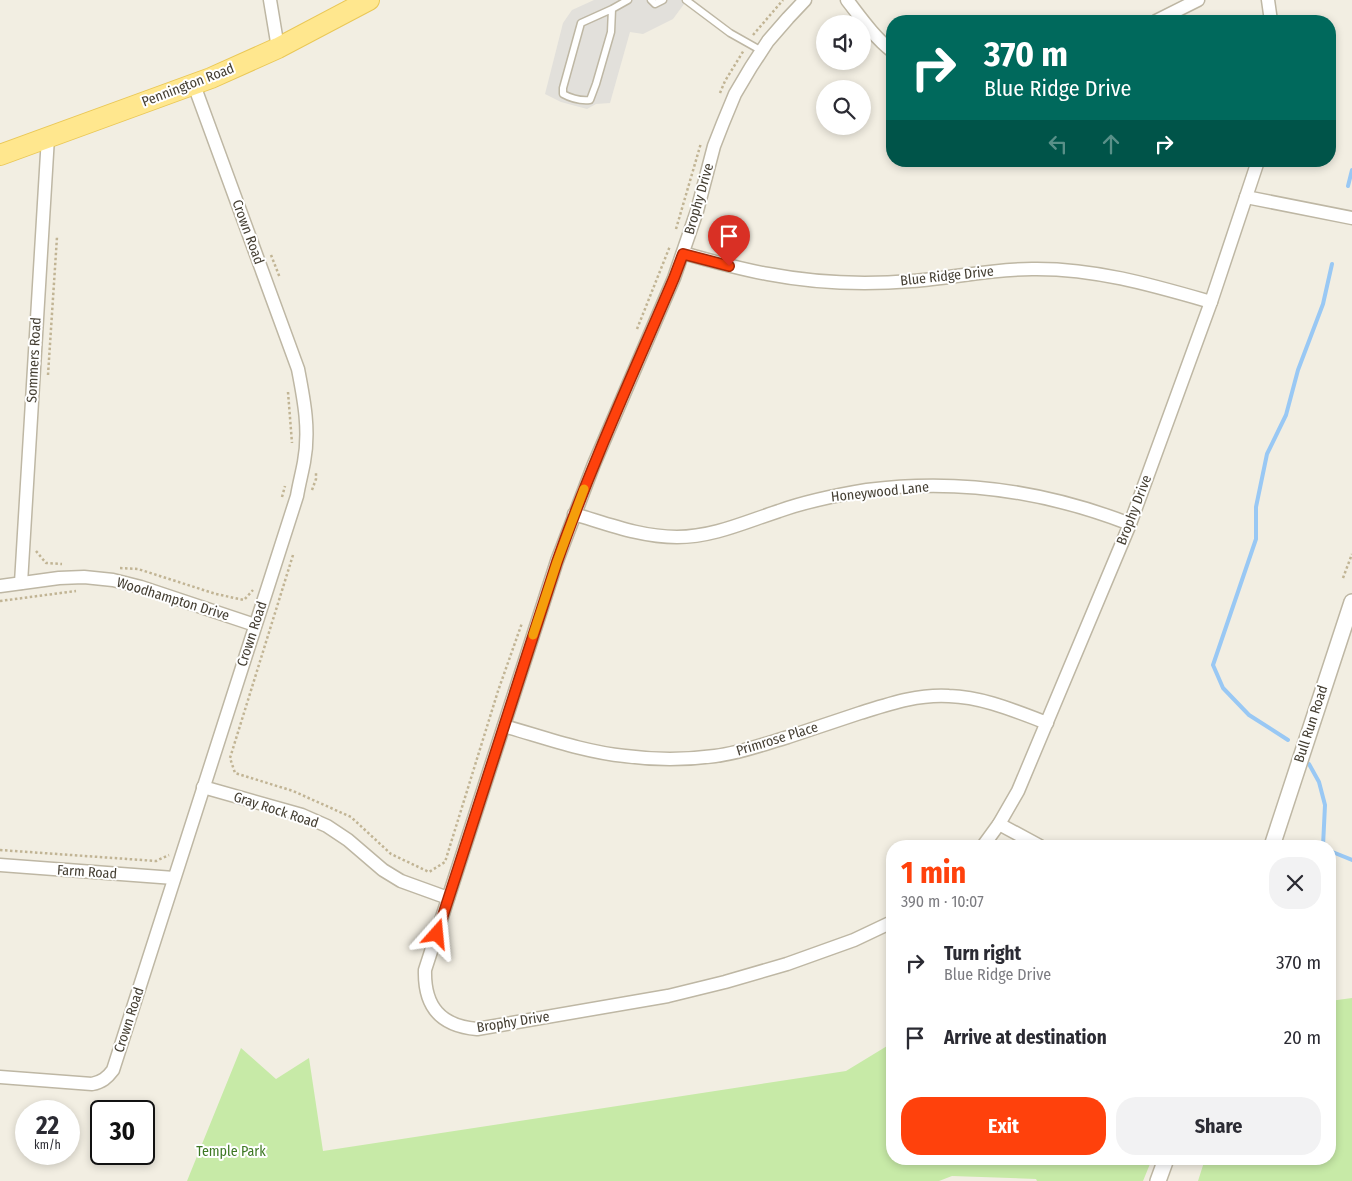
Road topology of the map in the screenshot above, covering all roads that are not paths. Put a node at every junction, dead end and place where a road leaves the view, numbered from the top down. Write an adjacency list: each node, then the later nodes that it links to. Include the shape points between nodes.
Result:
1 (270, 0): 15 (street)
2 (369, 0): 15 (main road, Pennington Road)
3 (628, 0): 11 (lane)
4 (651, 0): 5 (lane, via 655,4)
5 (663, 0)
6 (686, 0): 16 (lane, via 730,33)
7 (805, 0): 16 (street, Brophy Drive)
8 (847, 0): 14 (street)
9 (1198, 0): 12 (street)
10 (1268, 0): 13 (street)
11 (612, 9): 11 (lane, via 581,22 563,94 590,100 612,32)
12 (1168, 15)
13 (1271, 15)
14 (886, 46)
15 (278, 48): 17 (main road, Pennington Road)
16 (762, 51): 23 (street, Brophy Drive, via 722,123)
17 (194, 85): 18 (main road, Pennington Road); 30 (street, Crown Road, via 298,369 305,404 305,461 297,496)
18 (48, 137): 19 (main road, Pennington Road); 27 (street, Sommers Road)
19 (0, 155)
20 (1256, 167): 21 (street, Brophy Drive)
21 (1246, 197): 22 (street); 24 (street, Brophy Drive)
22 (1352, 218)
23 (683, 254): 24 (street, Blue Ridge Drive, via 754,272 820,281 872,283 995,270 1070,270 1137,281); 25 (street, Brophy Drive)
24 (1211, 302): 26 (street, Brophy Drive)
25 (574, 514): 26 (street, Honeywood Lane, via 632,532 677,537 728,529 823,498 867,490 947,486 1035,495); 32 (street, Brophy Drive)
26 (1130, 524): 31 (street, Brophy Drive)
27 (21, 583): 28 (street, Woodhampton Drive); 30 (street, Woodhampton Drive, via 84,577 113,580)
28 (0, 586)
29 (1352, 602): 37 (street, Bull Run Road)
30 (255, 625): 33 (street, Crown Road)
31 (1047, 723): 32 (street, Primrose Place, via 974,699 924,696 897,701 751,749 717,756 659,759 595,751); 34 (street, Brophy Drive, via 1018,791)
32 (504, 726): 40 (street, Brophy Drive)
33 (204, 787): 39 (street, Crown Road); 40 (street, Gray Rock Road, via 302,815 327,826 384,870 418,888)
34 (999, 824): 35 (street, Brophy Drive); 36 (street)
35 (987, 840)
36 (1029, 840)
37 (1274, 840)
38 (0, 865): 39 (street, Farm Road)
39 (174, 878): 42 (street, Crown Road, via 113,1070 108,1077 92,1084)
40 (448, 898): 41 (street, Brophy Drive, via 425,970 427,995 433,1007 452,1024 478,1029 668,996 725,982 787,964)
41 (886, 926)
42 (0, 1077)
43 (1164, 1165): 44 (street)
44 (1158, 1181)

